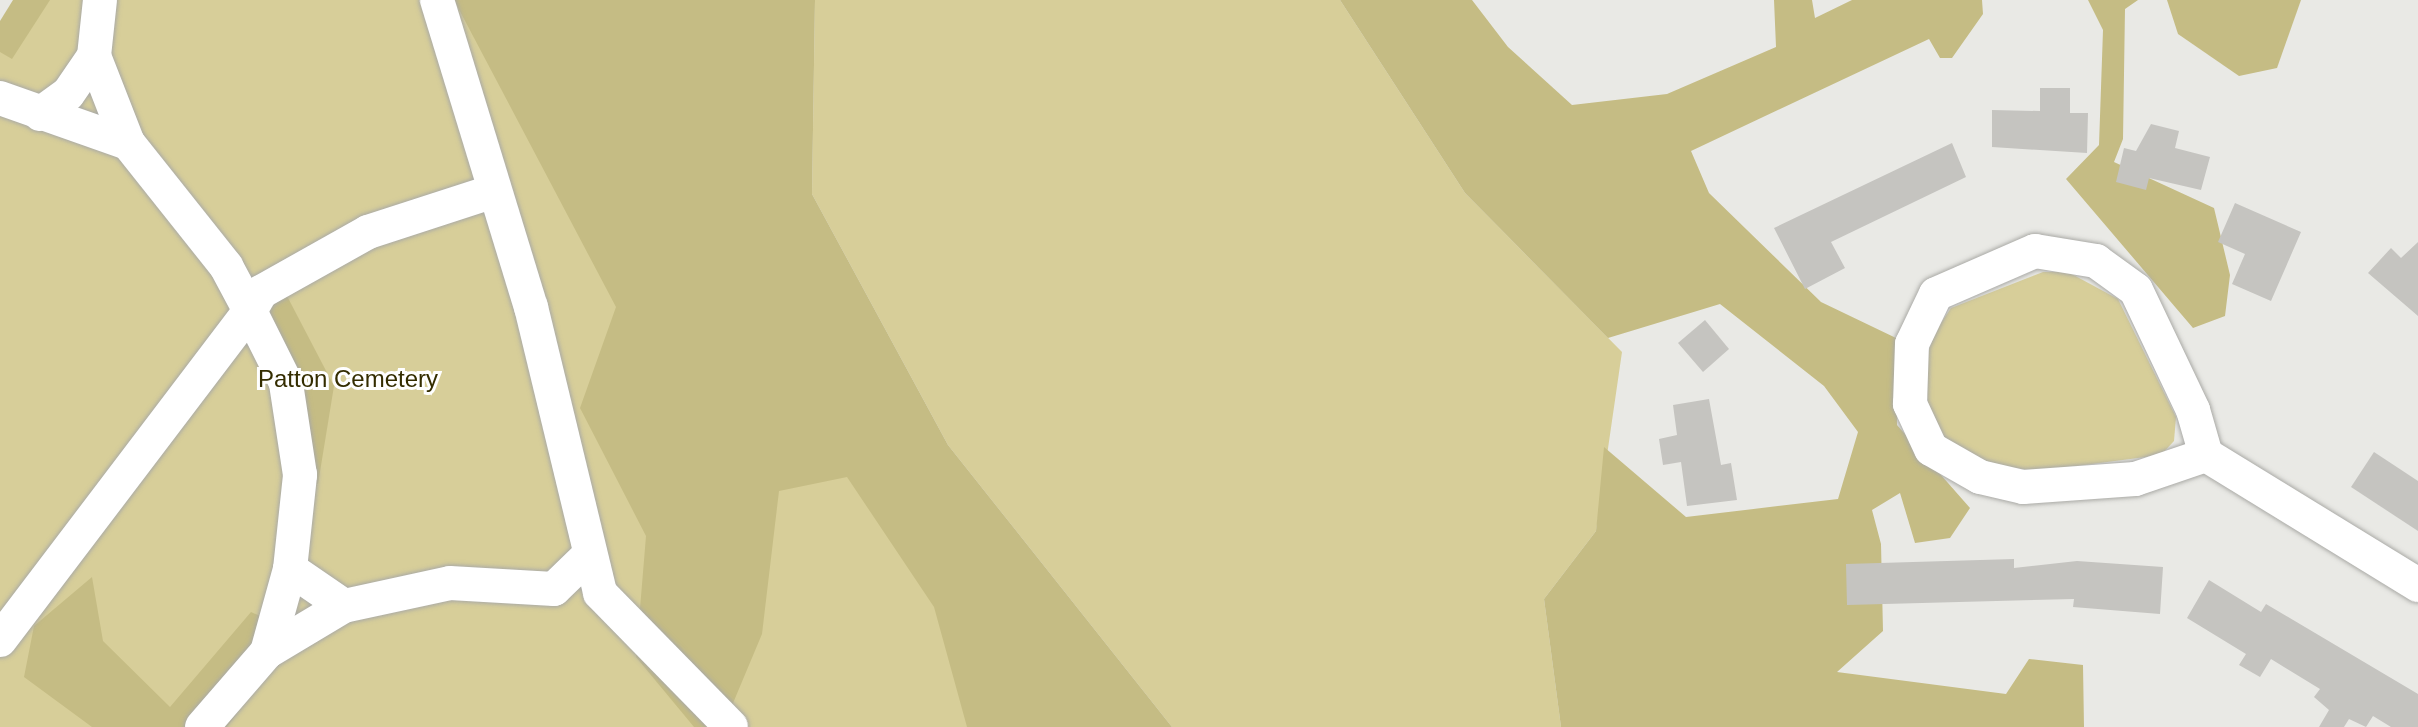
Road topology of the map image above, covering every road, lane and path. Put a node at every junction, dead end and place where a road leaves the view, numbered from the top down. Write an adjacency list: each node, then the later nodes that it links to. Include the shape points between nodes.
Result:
1 (100, 0): 3 (street)
2 (437, 0): 7 (street)
3 (94, 56): 5 (street, via 68,94); 6 (street)
4 (0, 98): 5 (street)
5 (40, 114): 6 (street)
6 (128, 143): 8 (street, via 226,266)
7 (491, 192): 8 (street, via 368,232 261,292); 10 (street, via 531,307)
8 (250, 311): 11 (street, via 286,383 300,475); 16 (street)
9 (2206, 455): 9 (street, via 2135,479 2023,487 1980,477 1931,449 1910,404 1912,344 1936,294 1988,265 2035,251 2096,261 2136,290 2193,410); 12 (street)
10 (587, 557): 13 (street); 15 (street, via 600,593)
11 (290, 569): 14 (street); 17 (street)
12 (2418, 585)
13 (554, 589): 14 (street, via 450,583); 15 (street)
14 (344, 606): 17 (street)
15 (622, 615): 19 (street)
16 (0, 640)
17 (267, 652): 18 (street)
18 (202, 727)
19 (731, 727)

